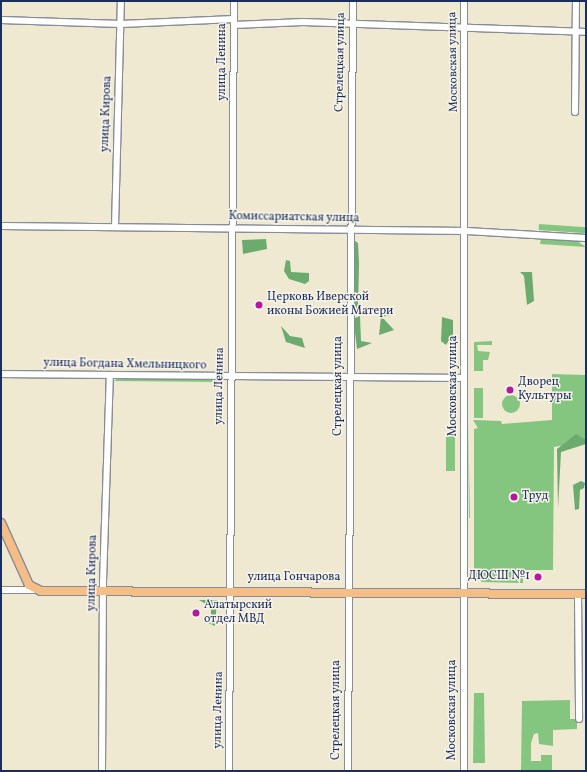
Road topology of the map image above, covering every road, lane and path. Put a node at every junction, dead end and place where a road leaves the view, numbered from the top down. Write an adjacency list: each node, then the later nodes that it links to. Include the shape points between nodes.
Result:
1 (121, 1): 8 (street, улица Кирова)
2 (234, 1): 7 (street, улица Ленина)
3 (353, 1): 9 (street, Стрелецкая улица)
4 (464, 1): 10 (street, Московская улица)
5 (576, 1): 11 (street)
6 (1, 20): 8 (street)
7 (234, 22): 8 (street); 9 (street); 16 (street, улица Ленина)
8 (121, 24): 15 (street, улица Кирова)
9 (352, 24): 10 (street); 17 (street, Стрелецкая улица)
10 (464, 26): 11 (street); 18 (street, Московская улица)
11 (576, 31): 12 (street); 13 (street)
12 (586, 32)
13 (575, 112)
14 (1, 226): 15 (street, Комиссариатская улица)
15 (115, 227): 16 (street, Комиссариатская улица)
16 (232, 228): 17 (street, Комиссариатская улица); 23 (street, улица Ленина)
17 (352, 230): 18 (street, Комиссариатская улица); 22 (street, Стрелецкая улица)
18 (467, 232): 19 (street, Комиссариатская улица); 24 (street, Московская улица)
19 (586, 238)
20 (1, 374): 21 (street, улица Богдана Хмельницкого)
21 (110, 376): 23 (street, улица Богдана Хмельницкого); 26 (street, улица Кирова)
22 (350, 376): 23 (street, улица Богдана Хмельницкого); 24 (street, улица Богдана Хмельницкого); 30 (street, Стрелецкая улица)
23 (232, 377): 29 (street, улица Ленина)
24 (464, 378): 31 (street, Московская улица)
25 (1, 523): 28 (main road)
26 (103, 588): 28 (main road, улица Гончарова); 29 (main road, улица Гончарова); 34 (street, улица Кирова)
27 (1, 590): 28 (street, улица Гончарова)
28 (33, 590)
29 (231, 590): 30 (main road, улица Гончарова); 35 (street, улица Ленина)
30 (349, 591): 31 (main road, улица Гончарова); 36 (street, Стрелецкая улица)
31 (465, 591): 32 (main road, улица Гончарова); 37 (street, Московская улица)
32 (582, 594): 33 (street)
33 (579, 719)
34 (102, 771)
35 (229, 771)
36 (348, 771)
37 (464, 771)

